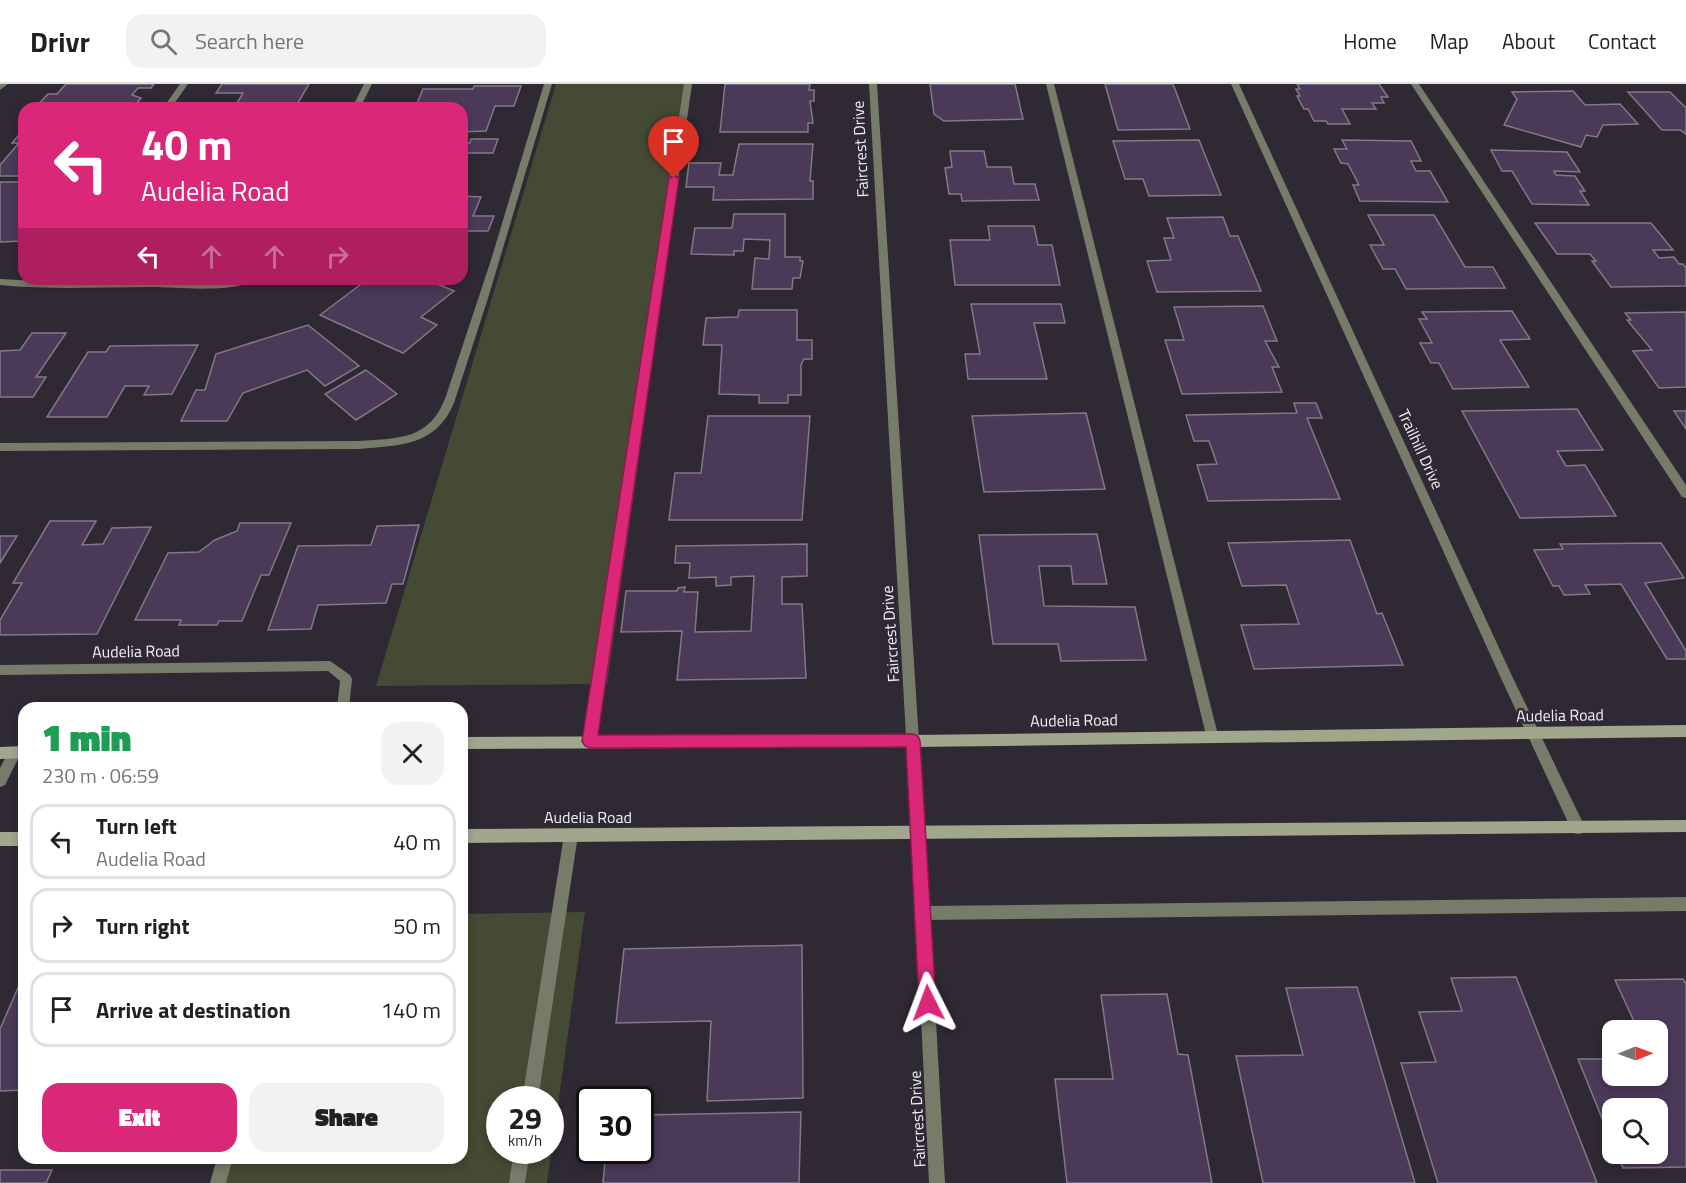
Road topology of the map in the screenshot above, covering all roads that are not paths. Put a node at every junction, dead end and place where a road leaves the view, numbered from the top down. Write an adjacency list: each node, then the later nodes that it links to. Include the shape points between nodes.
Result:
1 (4, 84): 10 (street)
2 (184, 84): 11 (street)
3 (368, 84): 12 (street)
4 (548, 84): 15 (street, via 468,345 436,426 396,442 359,445)
5 (688, 84): 22 (street)
6 (873, 84): 23 (street, Faircrest Drive)
7 (1050, 84): 21 (street)
8 (1235, 84): 20 (street, Trailhill Drive)
9 (1415, 84): 16 (street)
10 (0, 88)
11 (170, 102)
12 (359, 102)
13 (0, 282): 14 (street)
14 (18, 282)
15 (0, 447)
16 (1686, 494)
17 (0, 670): 18 (street, Audelia Road, via 330,666 346,679)
18 (344, 702)
19 (1686, 730): 20 (main road, Audelia Road)
20 (1533, 733): 21 (main road, Audelia Road); 30 (street, Trailhill Drive)
21 (1212, 735): 23 (main road, Audelia Road)
22 (590, 741): 23 (main road, Audelia Road); 24 (main road, Audelia Road)
23 (913, 741): 31 (street, Faircrest Drive)
24 (468, 743)
25 (18, 752): 26 (main road)
26 (0, 753)
27 (18, 754): 28 (street)
28 (0, 781)
29 (1686, 826): 30 (main road, Audelia Road)
30 (1578, 828): 31 (main road, Audelia Road)
31 (918, 833): 32 (main road, Audelia Road); 37 (street, Faircrest Drive)
32 (571, 835): 33 (main road, Audelia Road); 38 (street)
33 (468, 836)
34 (0, 839): 35 (main road)
35 (18, 839)
36 (1686, 904): 37 (street)
37 (923, 913): 43 (street, Faircrest Drive)
38 (532, 1086)
39 (223, 1164): 41 (street)
40 (520, 1164): 42 (street)
41 (218, 1183)
42 (517, 1183)
43 (936, 1183)

